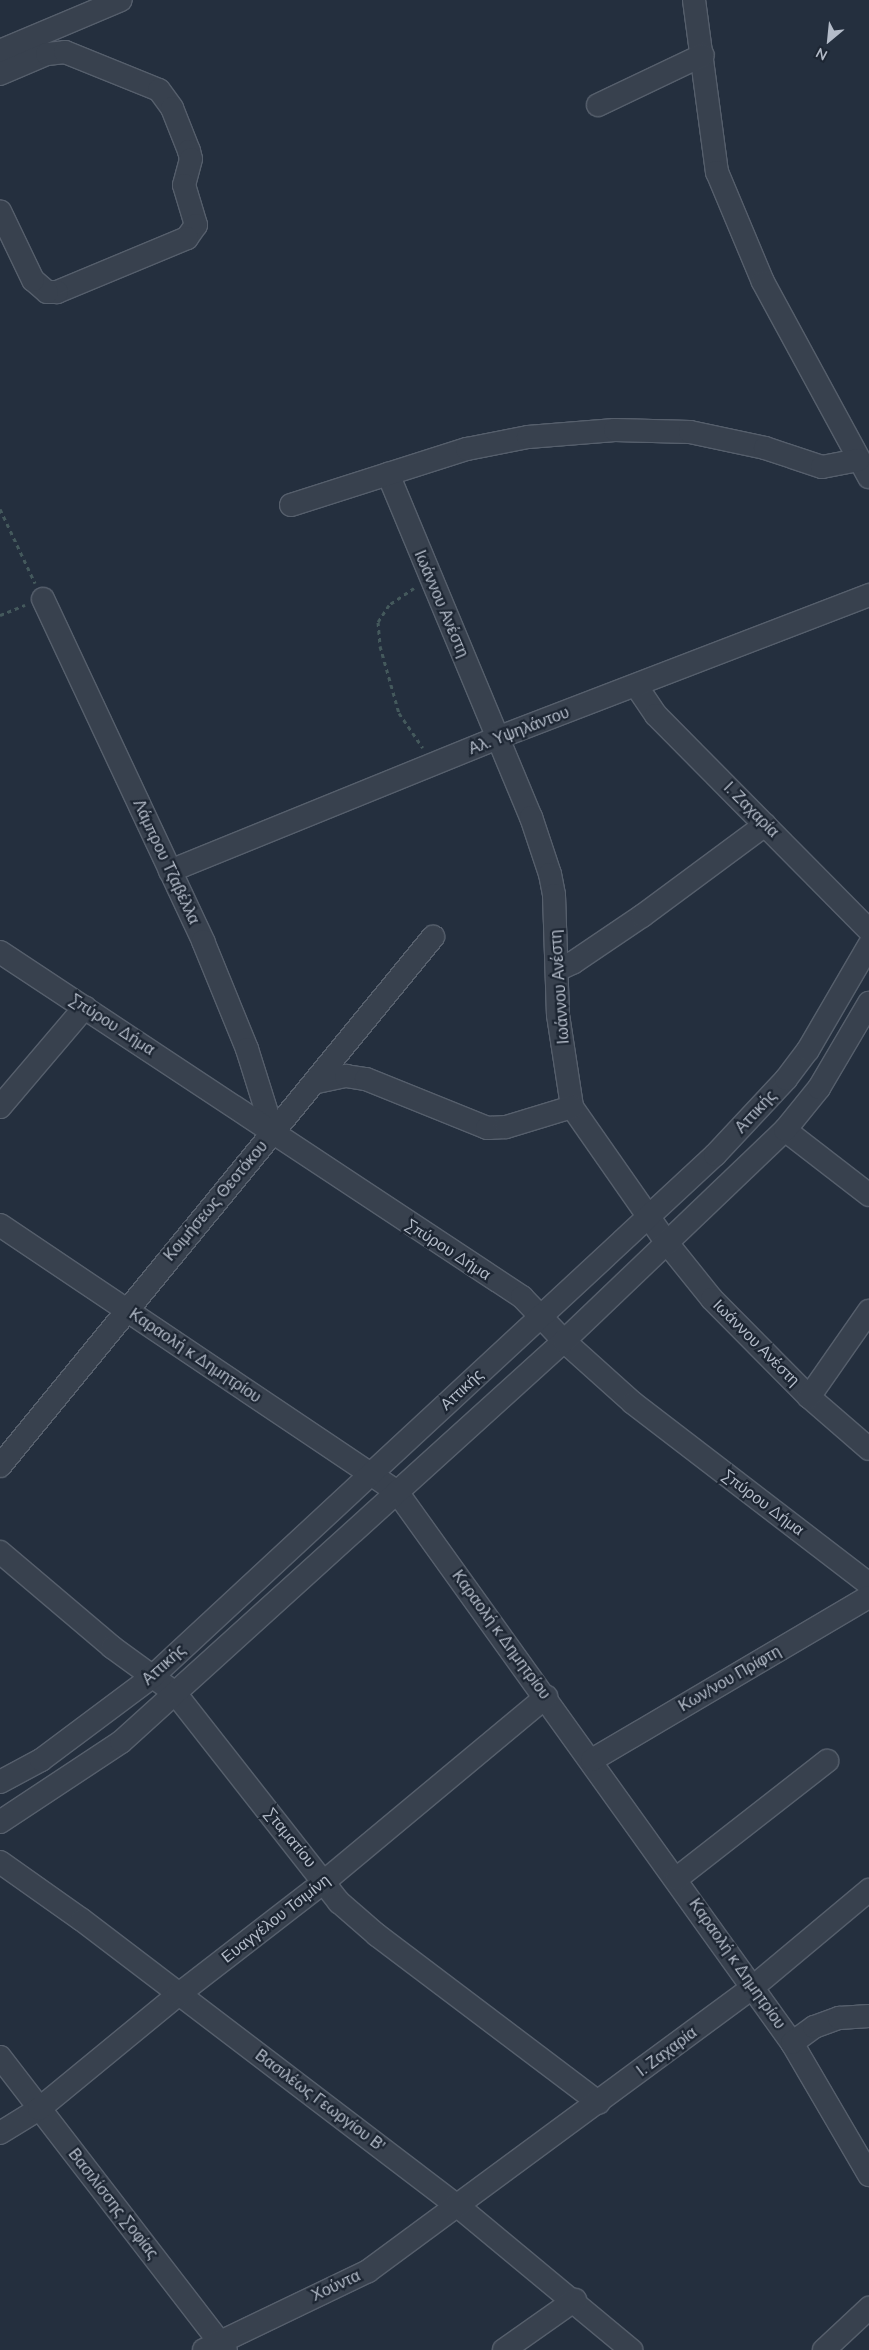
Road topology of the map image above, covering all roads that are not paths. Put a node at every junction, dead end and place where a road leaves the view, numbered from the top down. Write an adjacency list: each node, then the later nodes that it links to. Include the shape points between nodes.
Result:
1 (121, 0): 3 (street)
2 (694, 0): 5 (street)
3 (43, 44): 4 (street); 6 (street); 8 (street, via 148,84 166,97 191,159 184,185 196,225 187,238 57,292 47,292 33,280)
4 (0, 51)
5 (703, 55): 7 (street); 9 (street, via 717,172 734,218 763,282)
6 (0, 74)
7 (598, 105)
8 (0, 211)
9 (863, 468): 10 (street, via 822,466 690,432 616,430 537,436 467,449)
10 (388, 474): 11 (street); 15 (street, Ιωάννου Ανέστη)
11 (292, 505)
12 (869, 595): 14 (street, Αλ. Υψηλάντου)
13 (43, 599): 17 (street, Λάμπρου Τζαβέλλα)
14 (637, 687): 15 (street, Αλ. Υψηλάντου); 16 (street, Ι. Ζαχαρία, via 656,715)
15 (498, 738): 17 (street, Αλ. Υψηλάντου); 22 (street, Ιωάννου Ανέστη, via 550,874)
16 (765, 825): 18 (street, Ι. Ζαχαρία); 22 (street, via 642,916)
17 (170, 871): 29 (street, Λάμπρου Τζαβέλλα, via 248,1049)
18 (869, 930)
19 (433, 937): 25 (street, Κοιμήσεως Θεοτόκου)
20 (869, 945): 31 (street, Αττικής, via 808,1050 786,1079 715,1155)
21 (0, 952): 24 (street, Σπύρου Δήμα)
22 (557, 970): 26 (street, Ιωάννου Ανέστη, via 558,1015)
23 (869, 1003): 28 (street, Αττικής, via 819,1088)
24 (85, 1007): 27 (street); 29 (street, Σπύρου Δήμα)
25 (317, 1082): 26 (street, via 346,1076 366,1079 487,1128 506,1127); 29 (street, Κοιμήσεως Θεοτόκου)
26 (572, 1107): 31 (street, Ιωάννου Ανέστη)
27 (0, 1108)
28 (785, 1130): 30 (street); 33 (street, Αττικής)
29 (273, 1132): 34 (street, Κοιμήσεως Θεοτόκου); 36 (street, Σπύρου Δήμα, via 522,1298)
30 (869, 1195)
31 (649, 1216): 33 (street, Ιωάννου Ανέστη); 36 (street, Αττικής)
32 (0, 1225): 34 (street, Καραολή κ Δημητρίου)
33 (667, 1243): 37 (street, Αττικής); 38 (street, Ιωάννου Ανέστη, via 712,1299)
34 (126, 1309): 40 (street, Κοιμήσεως Θεοτόκου); 41 (street, Καραολή κ Δημητρίου)
35 (869, 1311): 38 (street)
36 (541, 1315): 37 (street, Σπύρου Δήμα); 41 (street, Αττικής)
37 (564, 1341): 42 (street, Αττικής); 44 (street, Σπύρου Δήμα, via 633,1403)
38 (809, 1397): 39 (street, Ιωάννου Ανέστη)
39 (869, 1450)
40 (0, 1466)
41 (371, 1476): 42 (street, Καραολή κ Δημητρίου); 46 (street, Αττικής)
42 (397, 1492): 47 (street, Αττικής); 48 (street, Καραολή κ Δημητρίου)
43 (0, 1552): 46 (street, Σταματίου)
44 (869, 1584)
45 (869, 1597): 49 (street, Κων/νου Πρίφτη)
46 (152, 1677): 47 (street, Σταματίου); 51 (street, Αττικής, via 42,1760)
47 (175, 1693): 52 (street, Αττικής, via 121,1742); 55 (street, Σταματίου)
48 (546, 1698): 49 (street, Καραολή κ Δημητρίου); 55 (street, Ευαγγέλου Τσιμίνη)
49 (592, 1760): 54 (street, Καραολή κ Δημητρίου)
50 (827, 1761): 54 (street)
51 (0, 1782)
52 (0, 1822)
53 (6, 1872): 58 (street, Βασιλέως Γεωργίου Β')
54 (676, 1879): 57 (street, Καραολή κ Δημητρίου)
55 (325, 1881): 58 (street, Ευαγγέλου Τσιμίνη); 62 (street, Σταματίου, via 339,1902 377,1935)
56 (869, 1890): 57 (street, Ι. Ζαχαρία)
57 (752, 1988): 60 (street, Καραολή κ Δημητρίου); 62 (street, Ι. Ζαχαρία)
58 (179, 1994): 63 (street, Ευαγγέλου Τσιμίνη); 66 (street, Βασιλέως Γεωργίου Β')
59 (869, 2016): 60 (street, via 839,2018 814,2027)
60 (792, 2043): 65 (street, Καραολή κ Δημητρίου)
61 (0, 2057): 63 (street, Βασιλίσσης Σοφίας)
62 (599, 2103): 66 (street, Ι. Ζαχαρία)
63 (39, 2109): 64 (street, Ευαγγέλου Τσιμίνη); 69 (street, Βασιλίσσης Σοφίας)
64 (0, 2133)
65 (869, 2176)
66 (459, 2207): 67 (street, Βασιλέως Γεωργίου Β'); 69 (street, Χούντα, via 368,2271)
67 (575, 2300): 70 (street); 71 (street, Βασιλέως Γεωργίου Β')
68 (869, 2308): 72 (street)
69 (217, 2347)
70 (504, 2350)
71 (631, 2350)
72 (824, 2350)

